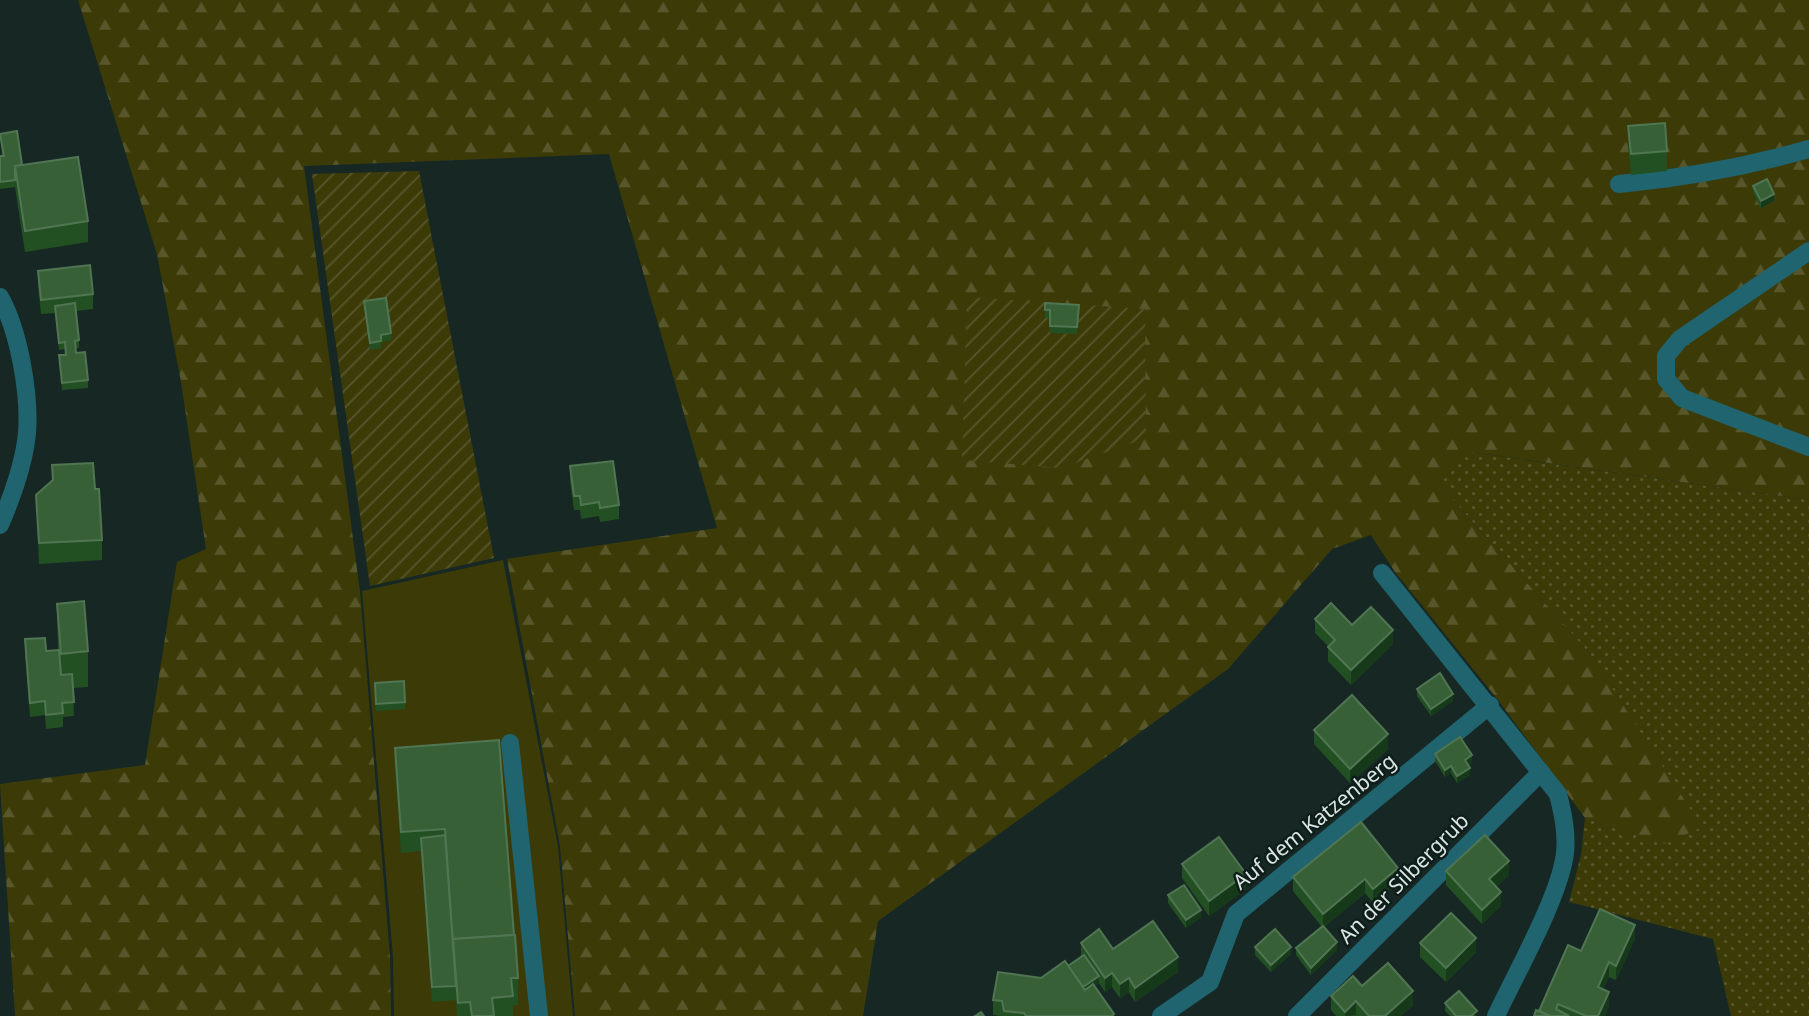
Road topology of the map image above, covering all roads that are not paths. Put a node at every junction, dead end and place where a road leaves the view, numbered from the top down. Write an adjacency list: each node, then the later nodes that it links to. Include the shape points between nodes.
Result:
1 (1809, 149): 2 (street, via 1746,167)
2 (1619, 184)
3 (1809, 251): 5 (street, via 1680,339 1665,356 1666,379 1682,398)
4 (0, 297): 6 (street, via 23,372 27,433)
5 (1809, 447)
6 (0, 525)
7 (1382, 573): 8 (street)
8 (1490, 705): 10 (street); 12 (street, Auf dem Katzenberg, via 1236,914 1210,982)
9 (510, 743): 11 (street)
10 (1541, 772): 13 (street, An der Silbergrub); 14 (street, via 1558,794 1565,821 1565,854 1556,887)
11 (539, 1016)
12 (1161, 1016)
13 (1297, 1016)
14 (1496, 1016)

